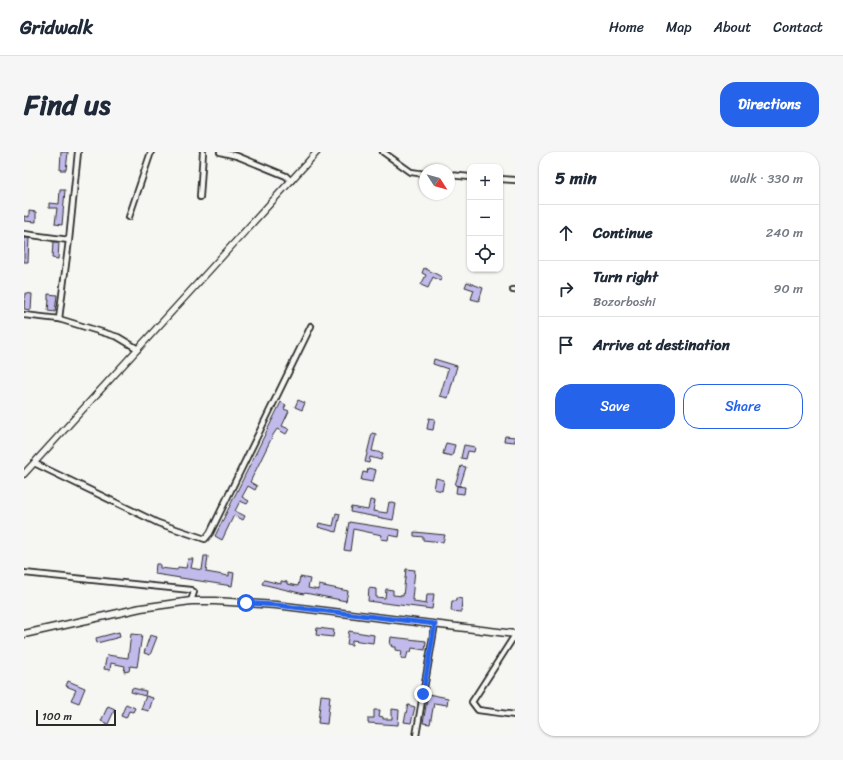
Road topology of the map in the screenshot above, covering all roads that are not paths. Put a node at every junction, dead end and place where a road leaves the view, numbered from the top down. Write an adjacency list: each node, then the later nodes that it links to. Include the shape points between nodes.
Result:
1 (78, 152): 17 (street)
2 (151, 152): 15 (street)
3 (203, 152): 14 (street)
4 (220, 152): 7 (street)
5 (317, 152): 13 (street)
6 (383, 152): 8 (street, via 412,172)
7 (238, 154): 13 (street, via 286,176)
8 (419, 173)
9 (455, 176): 10 (street)
10 (467, 177)
11 (503, 179): 12 (street)
12 (515, 180)
13 (291, 181): 21 (street)
14 (200, 197)
15 (129, 217)
16 (24, 234): 17 (street)
17 (69, 240): 19 (street)
18 (24, 315): 19 (street)
19 (59, 319): 21 (street, via 118,337)
20 (311, 326): 22 (street, via 205,539 158,523)
21 (138, 349): 22 (street)
22 (34, 463): 23 (street)
23 (24, 474)
24 (24, 573): 25 (street, via 191,590 194,592)
25 (191, 602): 26 (main road, via 276,605); 27 (main road, via 141,608)
26 (435, 624): 28 (main road); 30 (street)
27 (24, 634)
28 (515, 634): 29 (street, via 472,702 478,710)
29 (515, 715)
30 (416, 736)

